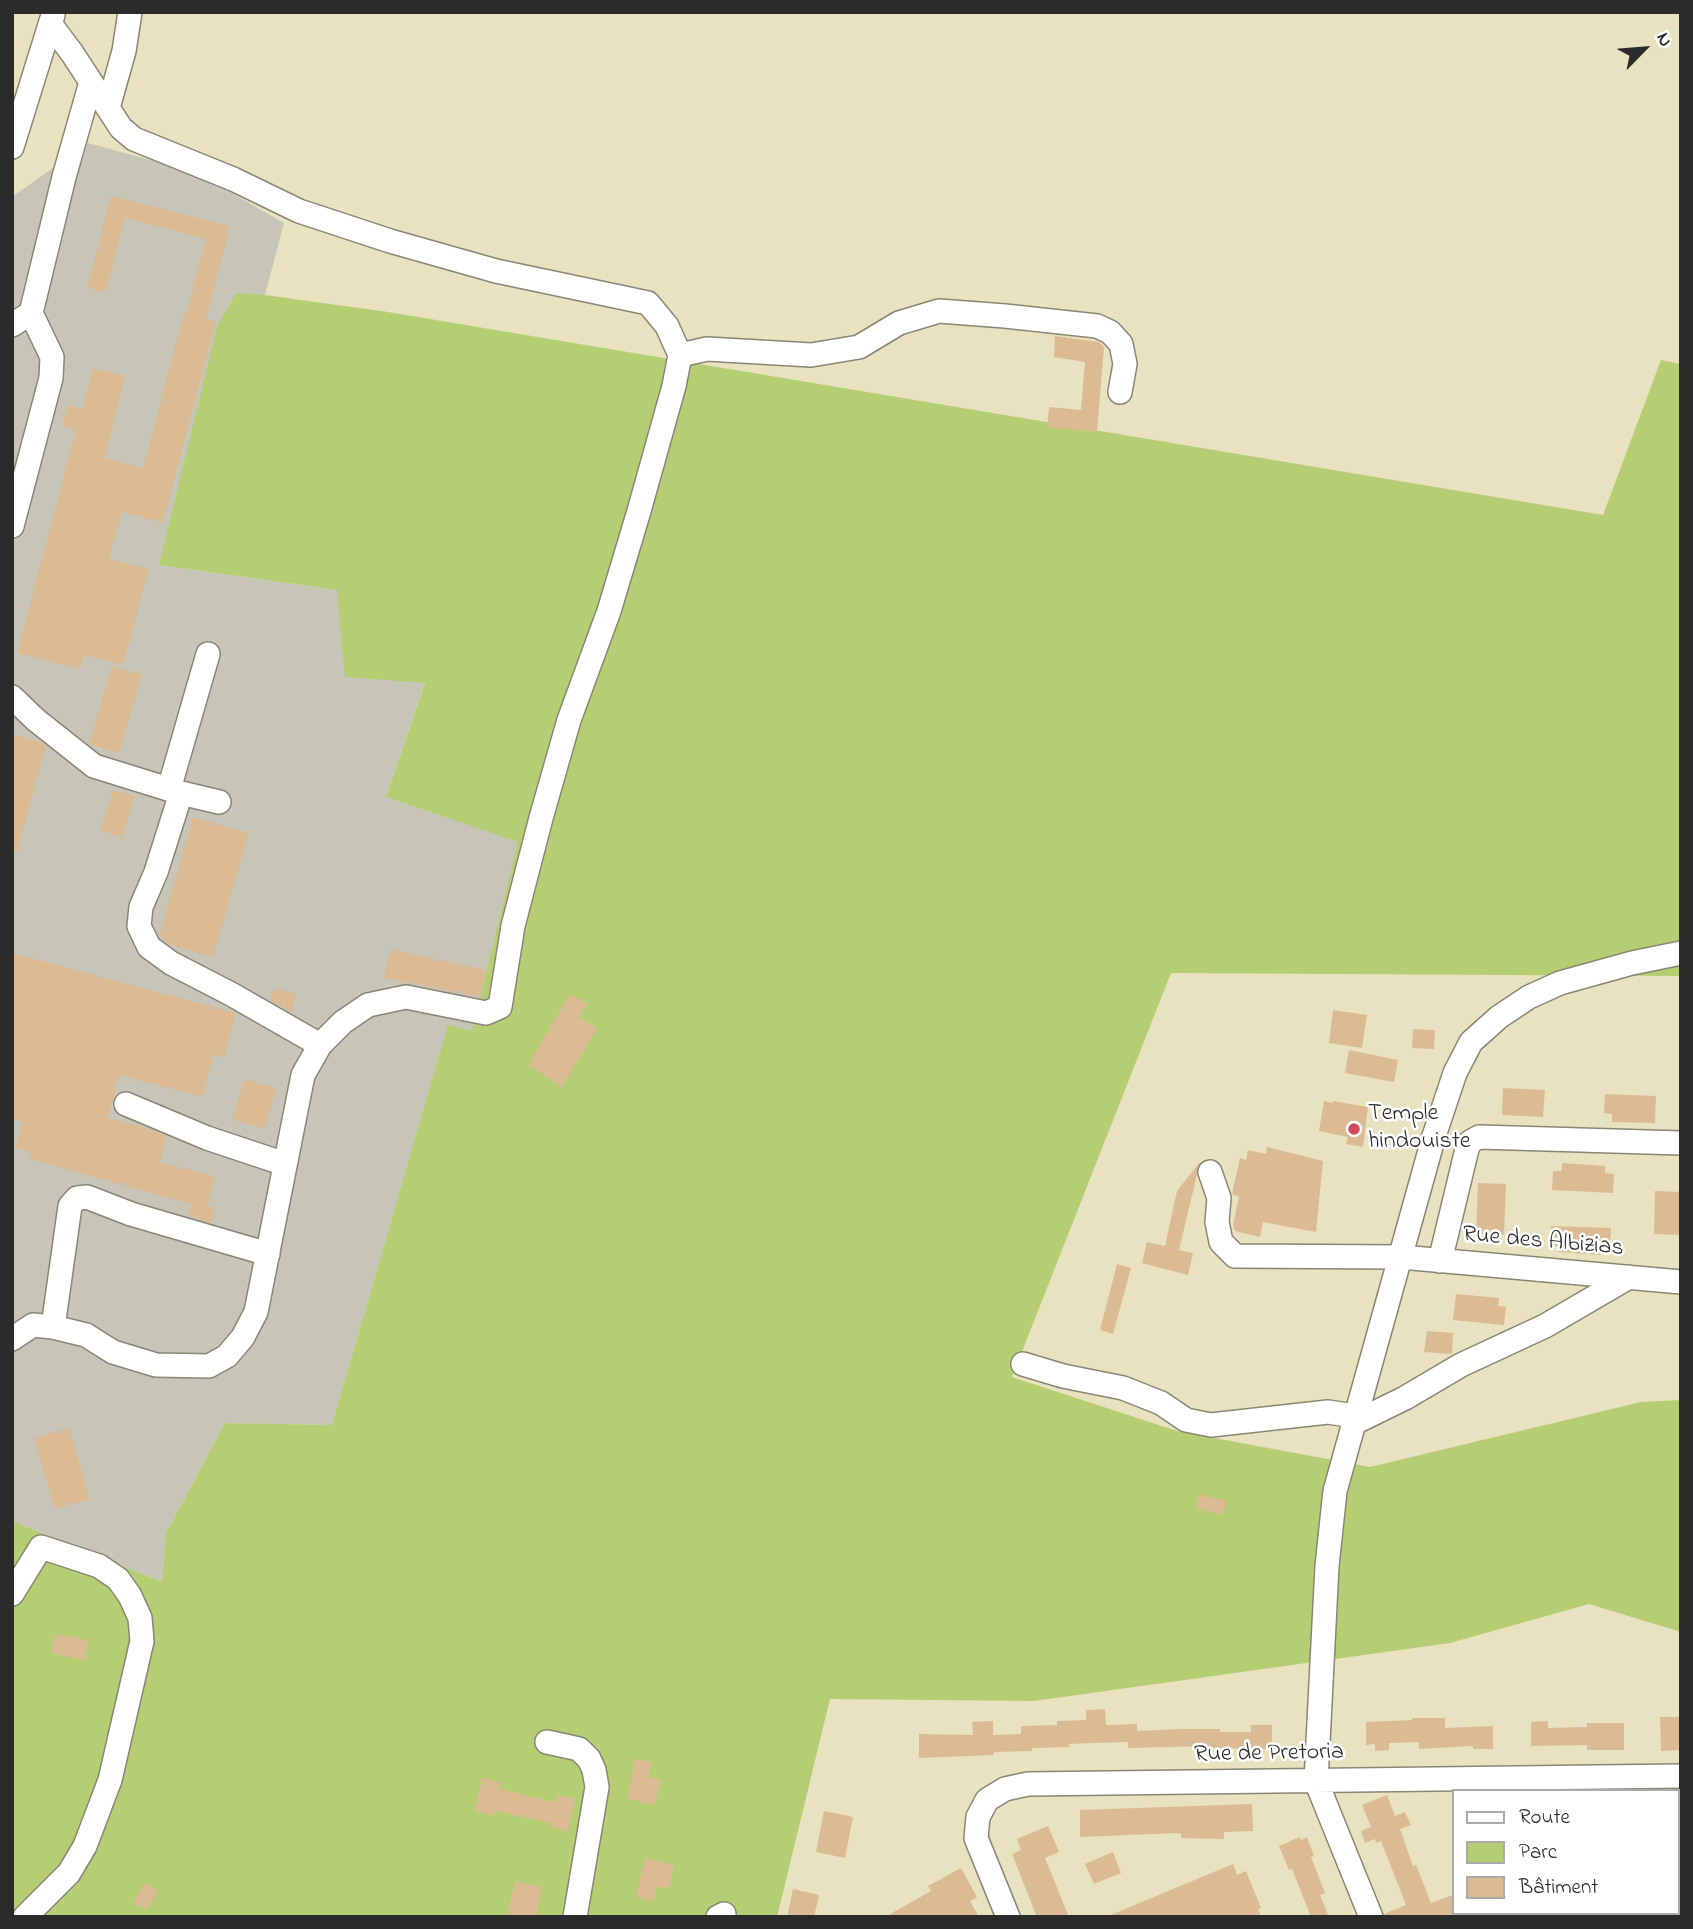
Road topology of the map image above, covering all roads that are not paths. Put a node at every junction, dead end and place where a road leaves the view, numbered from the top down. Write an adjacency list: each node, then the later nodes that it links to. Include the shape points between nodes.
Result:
1 (130, 12): 4 (street)
2 (52, 19): 3 (street); 5 (street)
3 (91, 82): 4 (street); 6 (street)
4 (108, 108): 7 (street, via 134,139 299,211 496,271 649,303 667,326)
5 (12, 147)
6 (22, 319): 9 (street, via 52,358 51,378)
7 (680, 355): 8 (street, via 708,349 811,355 859,346 899,323 939,311 1097,326 1121,344 1125,364); 16 (street, via 609,611 544,806 513,926 500,1007 486,1013 406,997 368,1005)
8 (1120, 392)
9 (19, 477): 10 (street)
10 (12, 526)
11 (208, 653): 13 (street)
12 (12, 697): 13 (street, via 94,766)
13 (175, 791): 14 (street); 16 (street, via 156,872 141,908 139,926 149,947)
14 (219, 802)
15 (1681, 953): 22 (street, via 1560,983 1529,997 1471,1042 1455,1073 1434,1136)
16 (320, 1045): 19 (street, via 303,1075)
17 (126, 1104): 19 (street)
18 (1681, 1143): 23 (street, via 1479,1137 1467,1149)
19 (285, 1164): 21 (street)
20 (1210, 1172): 22 (street, Rue des Albizias, via 1219,1198 1221,1242 1235,1256)
21 (268, 1254): 26 (street, via 256,1312 243,1338 228,1356 209,1366 156,1366 113,1352 86,1335); 26 (street, via 87,1197 76,1198 69,1206)
22 (1401, 1257): 23 (street, Rue des Albizias); 29 (street)
23 (1440, 1261): 24 (street, Rue des Albizias)
24 (1629, 1277): 25 (street, Rue des Albizias); 29 (street, via 1545,1326)
25 (1681, 1282)
26 (53, 1327): 27 (street, via 33,1325)
27 (12, 1339)
28 (1023, 1364): 29 (street, via 1123,1388 1186,1420 1210,1425 1328,1412)
29 (1354, 1420): 33 (street, via 1335,1491 1327,1566)
30 (12, 1594): 34 (street, via 41,1547 99,1566 118,1579 130,1596 140,1618 142,1641 110,1780 85,1846 69,1873)
31 (547, 1742): 35 (street, via 579,1749 589,1759 597,1787)
32 (1681, 1776): 33 (street, Rue de Pretoria)
33 (1316, 1781): 36 (street, Rue de Pretoria, via 1028,1784 1005,1789 987,1800 978,1817 976,1838); 37 (street)
34 (25, 1917)
35 (575, 1917)
36 (1008, 1917)
37 (1371, 1917)

